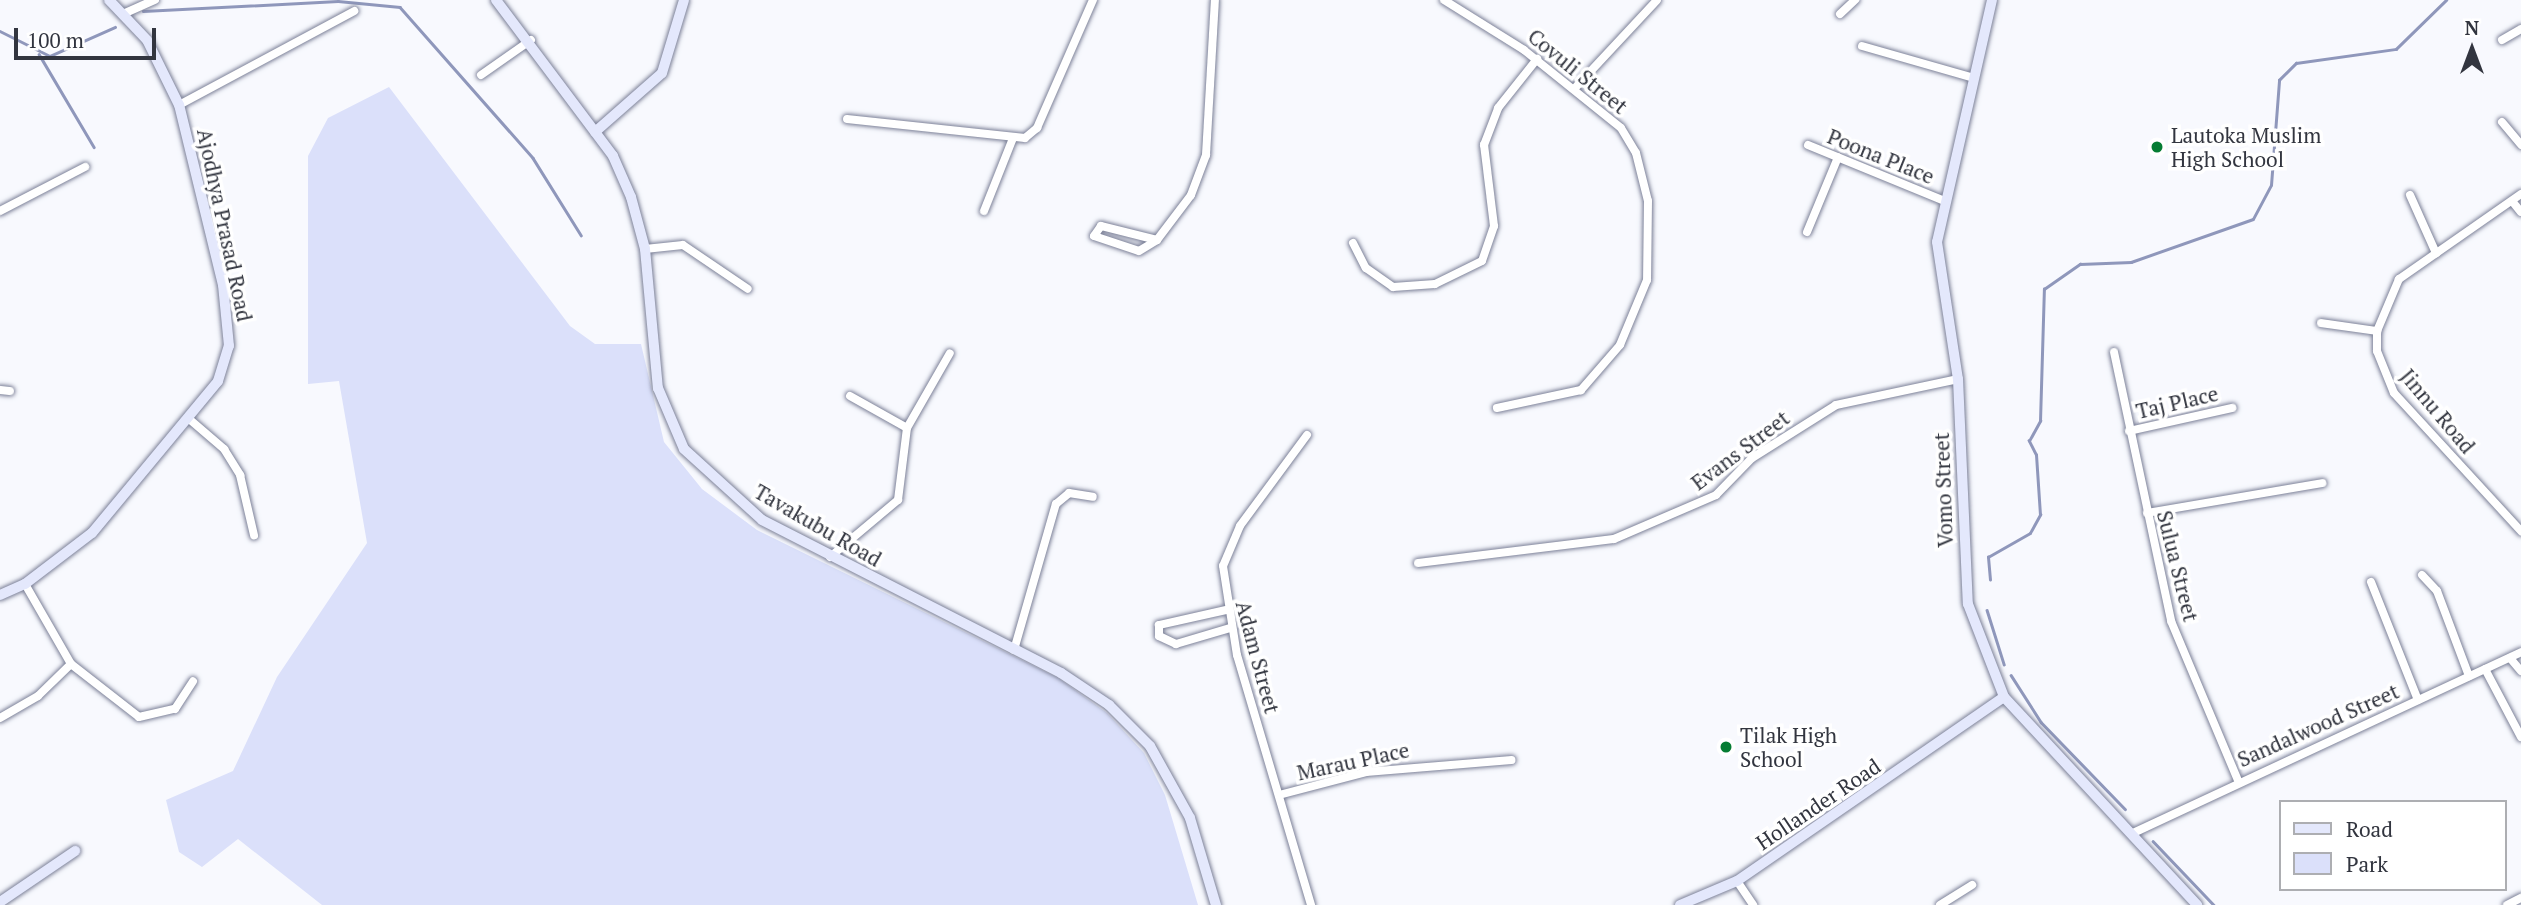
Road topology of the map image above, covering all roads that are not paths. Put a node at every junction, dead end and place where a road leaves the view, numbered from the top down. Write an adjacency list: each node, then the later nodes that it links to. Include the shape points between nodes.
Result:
1 (109, 0): 12 (main road, Ajodhya Prasad Road)
2 (155, 0): 12 (street)
3 (496, 0): 15 (main road, Tavakubu Road)
4 (684, 0): 25 (main road, via 662,73)
5 (1093, 0): 26 (street, via 1037,128)
6 (1215, 0): 39 (street, via 1206,155 1191,195)
7 (1444, 0): 18 (street, Covuli Street)
8 (1657, 0): 21 (street)
9 (1855, 0): 13 (street)
10 (1992, 0): 20 (main road, Vomo Street)
11 (354, 11): 22 (street)
12 (122, 14): 22 (main road, Ajodhya Prasad Road, via 147,40)
13 (1840, 14)
14 (2521, 29): 16 (street)
15 (531, 40): 19 (street); 25 (main road, Tavakubu Road)
16 (2502, 40)
17 (1862, 46): 20 (street)
18 (1537, 59): 21 (street, Covuli Street); 40 (street, via 1498,108 1484,145 1494,226 1482,261 1435,284 1393,287 1366,268)
19 (481, 75)
20 (1974, 78): 33 (main road, Vomo Street)
21 (1575, 88): 50 (street, Covuli Street, via 1621,128 1636,153 1648,201 1643,296 1620,345 1581,390)
22 (179, 105): 52 (main road, Ajodhya Prasad Road, via 230,317 222,373)
23 (847, 119): 26 (street)
24 (2502, 122): 28 (street)
25 (595, 132): 41 (main road, Tavakubu Road, via 613,156)
26 (1013, 138): 36 (street)
27 (1808, 145): 29 (street, Poona Place)
28 (2521, 145)
29 (1838, 157): 33 (street, Poona Place); 38 (street)
30 (85, 167): 35 (street)
31 (2521, 194): 34 (street)
32 (2410, 195): 42 (street)
33 (1942, 200): 48 (main road, Vomo Street, via 1937,242)
34 (2512, 201): 37 (street); 42 (street)
35 (0, 211)
36 (984, 211)
37 (2521, 212)
38 (1807, 232)
39 (1157, 240): 39 (street, via 1101,226 1094,236 1139,251)
40 (1353, 243)
41 (645, 249): 43 (street, via 682,244); 61 (main road, Tavakubu Road, via 658,388 684,449 762,520)
42 (2436, 253): 45 (street, via 2399,279)
43 (748, 289)
44 (2320, 323): 45 (street)
45 (2377, 331): 59 (street, Jinnu Road, via 2377,351 2394,393)
46 (2114, 352): 54 (street, Sulua Street)
47 (950, 353): 53 (street)
48 (1958, 379): 62 (street, Evans Street, via 1836,405 1752,458 1716,495 1615,539); 77 (main road, Vomo Street, via 1968,604)
49 (850, 396): 53 (street)
50 (1497, 408)
51 (2232, 408): 54 (street, Taj Place)
52 (188, 418): 60 (street, via 224,449 240,475); 65 (main road, Ajodhya Prasad Road, via 92,533)
53 (907, 428): 61 (street, via 898,500)
54 (2129, 431): 58 (street, Sulua Street)
55 (1307, 435): 67 (street, Adam Street, via 1240,526 1223,566)
56 (2322, 483): 58 (street)
57 (1093, 497): 69 (street, via 1069,493 1056,504)
58 (2147, 513): 82 (street, Sulua Street, via 2171,621)
59 (2521, 531)
60 (254, 535)
61 (830, 557): 69 (main road, Tavakubu Road)
62 (1418, 563)
63 (2422, 575): 75 (street, via 2437,592)
64 (2371, 582): 78 (street)
65 (25, 584): 66 (main road, Ajodhya Prasad Road); 72 (street)
66 (0, 594)
67 (1226, 610): 68 (street, Adam Street); 68 (street, via 1159,625 1159,636 1176,644)
68 (1230, 628): 83 (street, Adam Street)
69 (1014, 650): 90 (main road, Tavakubu Road, via 1109,705 1150,746 1191,818)
70 (2521, 652): 71 (street, Sandalwood Street)
71 (2511, 658): 73 (street, Sandalwood Street); 74 (street)
72 (71, 664): 76 (street, via 139,717 175,709); 79 (street, via 38,696)
73 (2485, 669): 75 (street, Sandalwood Street); 80 (street)
74 (2521, 671)
75 (2469, 676): 78 (street, Sandalwood Street)
76 (194, 681)
77 (2004, 697): 84 (main road, Vomo Street); 86 (main road, Hollander Road)
78 (2418, 700): 82 (street, Sandalwood Street)
79 (0, 718)
80 (2521, 737)
81 (1512, 760): 83 (street, Marau Place, via 1366,772)
82 (2238, 780): 84 (street, Sandalwood Street)
83 (1279, 796): 91 (street, Adam Street)
84 (2131, 834): 95 (main road, Vomo Street)
85 (75, 851): 89 (main road)
86 (1737, 881): 92 (main road, Hollander Road); 93 (street)
87 (1972, 885): 94 (street)
88 (2521, 898): 96 (street)
89 (0, 902)
90 (1216, 905)
91 (1311, 905)
92 (1680, 905)
93 (1753, 905)
94 (1940, 905)
95 (2197, 905)
96 (2507, 905)

